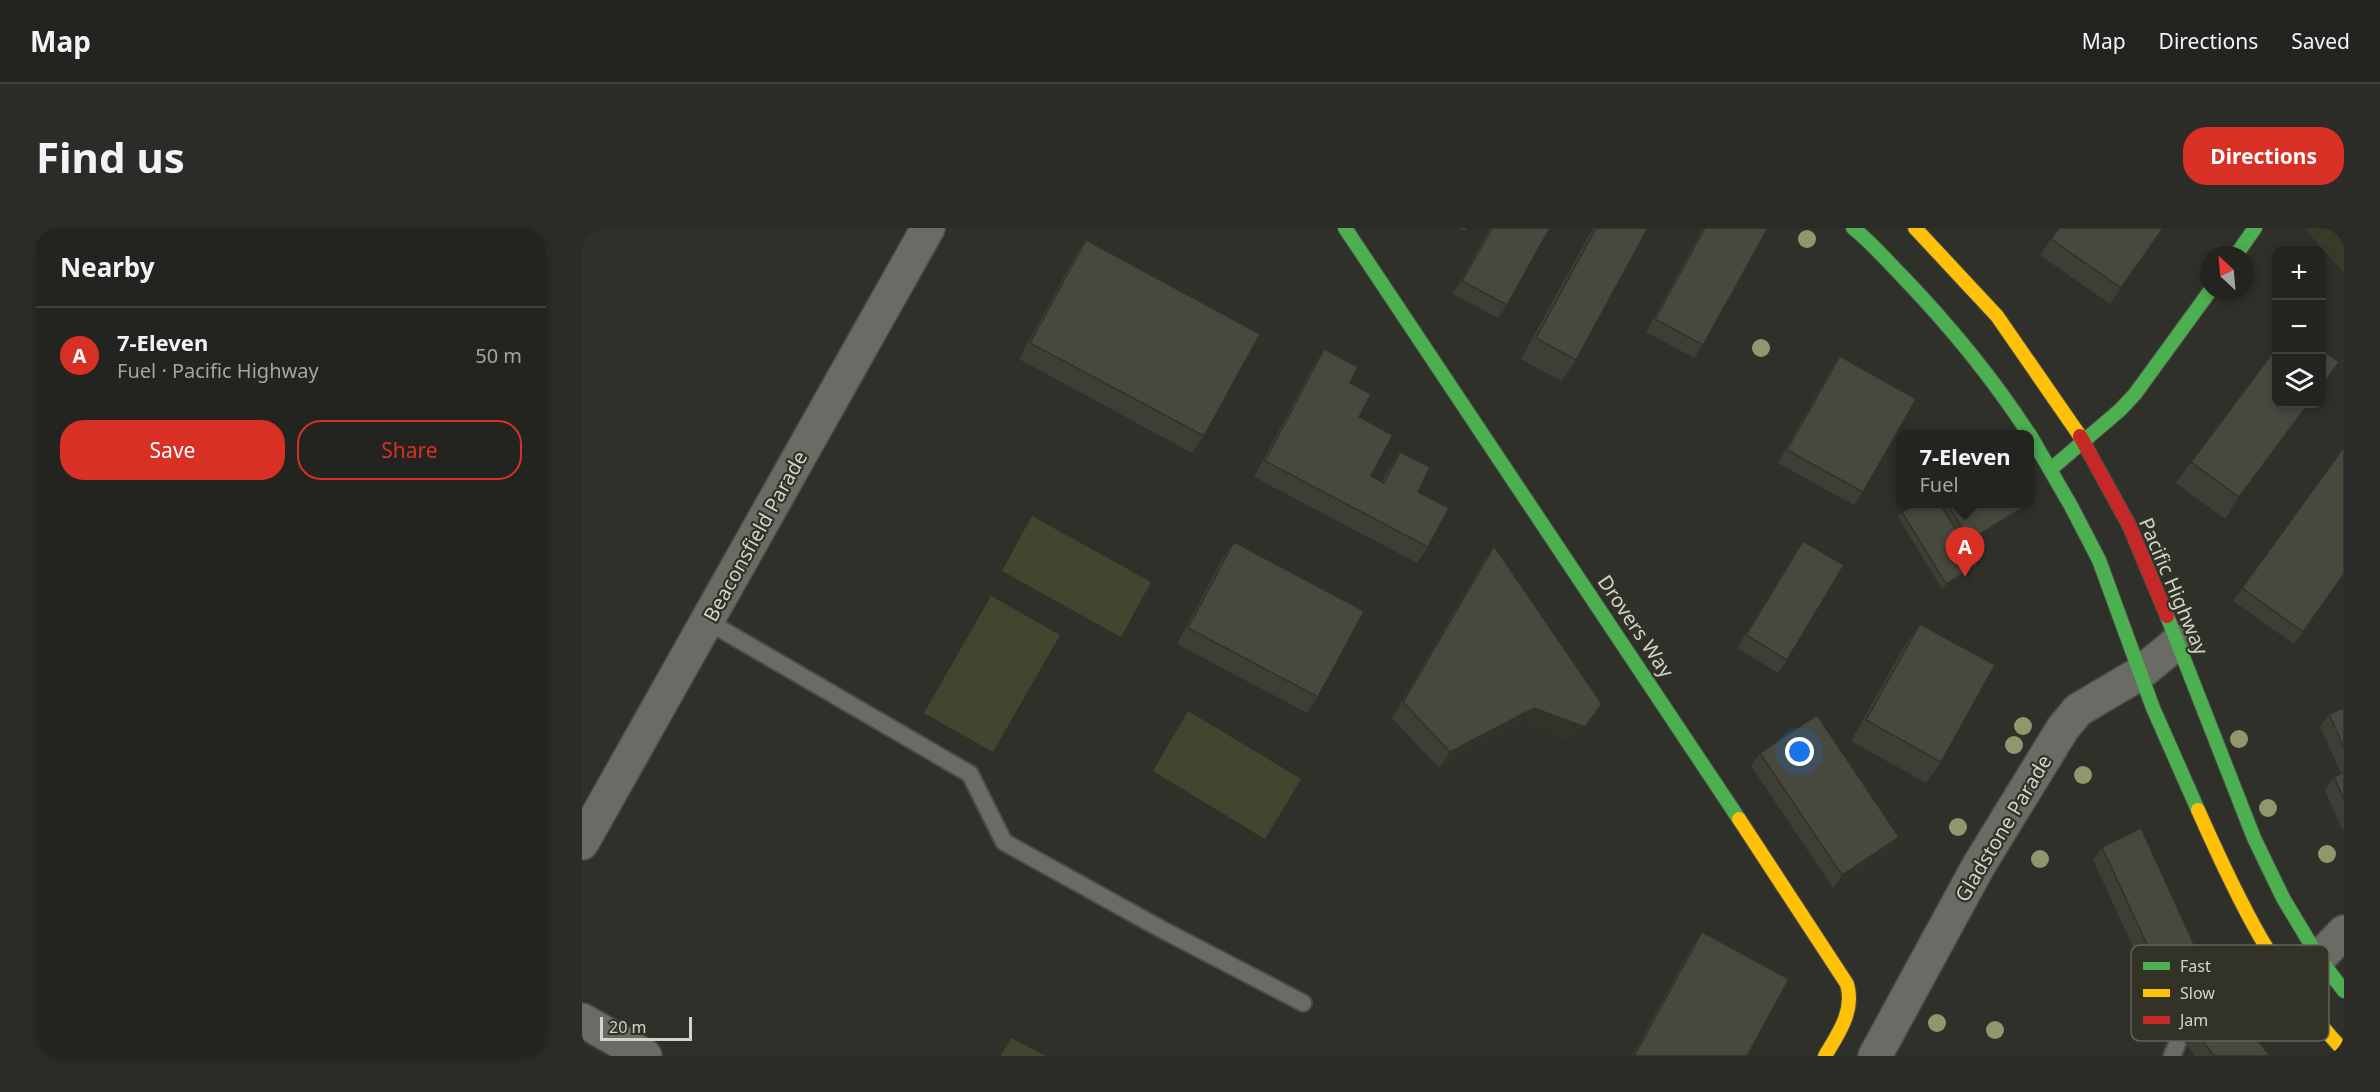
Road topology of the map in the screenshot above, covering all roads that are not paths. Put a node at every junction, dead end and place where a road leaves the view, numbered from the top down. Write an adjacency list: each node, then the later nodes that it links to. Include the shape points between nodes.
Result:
1 (928, 228): 12 (street, Beaconsfield Parade)
2 (1345, 228): 28 (main road, Drovers Way, via 1602,609 1850,990 1845,1019)
3 (1853, 228): 8 (main road, via 1962,341)
4 (1915, 228): 9 (main road, Pacific Highway, via 1997,316)
5 (2255, 228): 6 (main road)
6 (2242, 246)
7 (2203, 300): 9 (main road, via 2135,394)
8 (2026, 430)
9 (2084, 441): 11 (main road); 13 (main road, Pacific Highway, via 2129,525)
10 (2034, 443): 11 (main road)
11 (2051, 469): 14 (main road, via 2107,580)
12 (707, 621): 15 (street, Beaconsfield Parade); 22 (lane, via 970,774 1004,842)
13 (2178, 642): 14 (street, Gladstone Parade); 18 (main road, Pacific Highway, via 2254,838)
14 (2139, 674): 17 (main road); 29 (street, Gladstone Parade, via 2078,710 2063,728 1978,865)
15 (582, 843)
16 (2344, 932): 19 (street)
17 (2262, 945)
18 (2311, 945)
19 (2329, 948)
20 (2329, 971): 21 (main road, Pacific Highway)
21 (2344, 991)
22 (1303, 1003)
23 (582, 1020): 27 (street)
24 (2329, 1037): 26 (main road)
25 (2178, 1041): 30 (lane)
26 (2344, 1051)
27 (645, 1056)
28 (1825, 1056)
29 (1875, 1056)
30 (2172, 1056)

